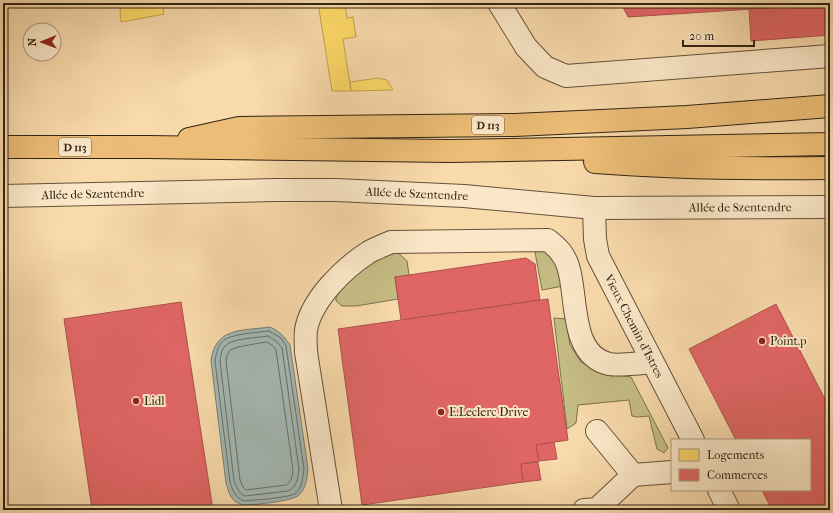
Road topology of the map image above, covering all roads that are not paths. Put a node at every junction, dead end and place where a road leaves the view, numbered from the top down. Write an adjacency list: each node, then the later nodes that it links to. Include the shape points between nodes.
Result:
1 (499, 3): 2 (street, via 526,47 545,67 566,76)
2 (830, 56)
3 (830, 106): 6 (main road, D 113, via 687,117 515,125 239,128)
4 (830, 144): 7 (main road, D 113)
5 (3, 147): 6 (main road, D 113)
6 (148, 147): 7 (main road, D 113)
7 (450, 151): 8 (main road, via 648,166)
8 (830, 168)
9 (3, 196): 10 (street, Allée de Szentendre, via 336,190 464,196)
10 (594, 208): 11 (street, Allée de Szentendre); 12 (street, Vieux Chemin d'Istres, via 598,256)
11 (830, 208)
12 (652, 362): 14 (street, Vieux Chemin d'Istres); 18 (street, via 611,365 600,361 588,351 581,338 576,317 568,267 560,250 548,240 391,242 348,267 313,309 306,330 306,352)
13 (597, 431): 16 (street)
14 (692, 439)
15 (671, 472): 16 (street)
16 (633, 475): 19 (street, via 597,508)
17 (720, 491): 20 (street)
18 (331, 510)
19 (584, 510)
20 (729, 510)

